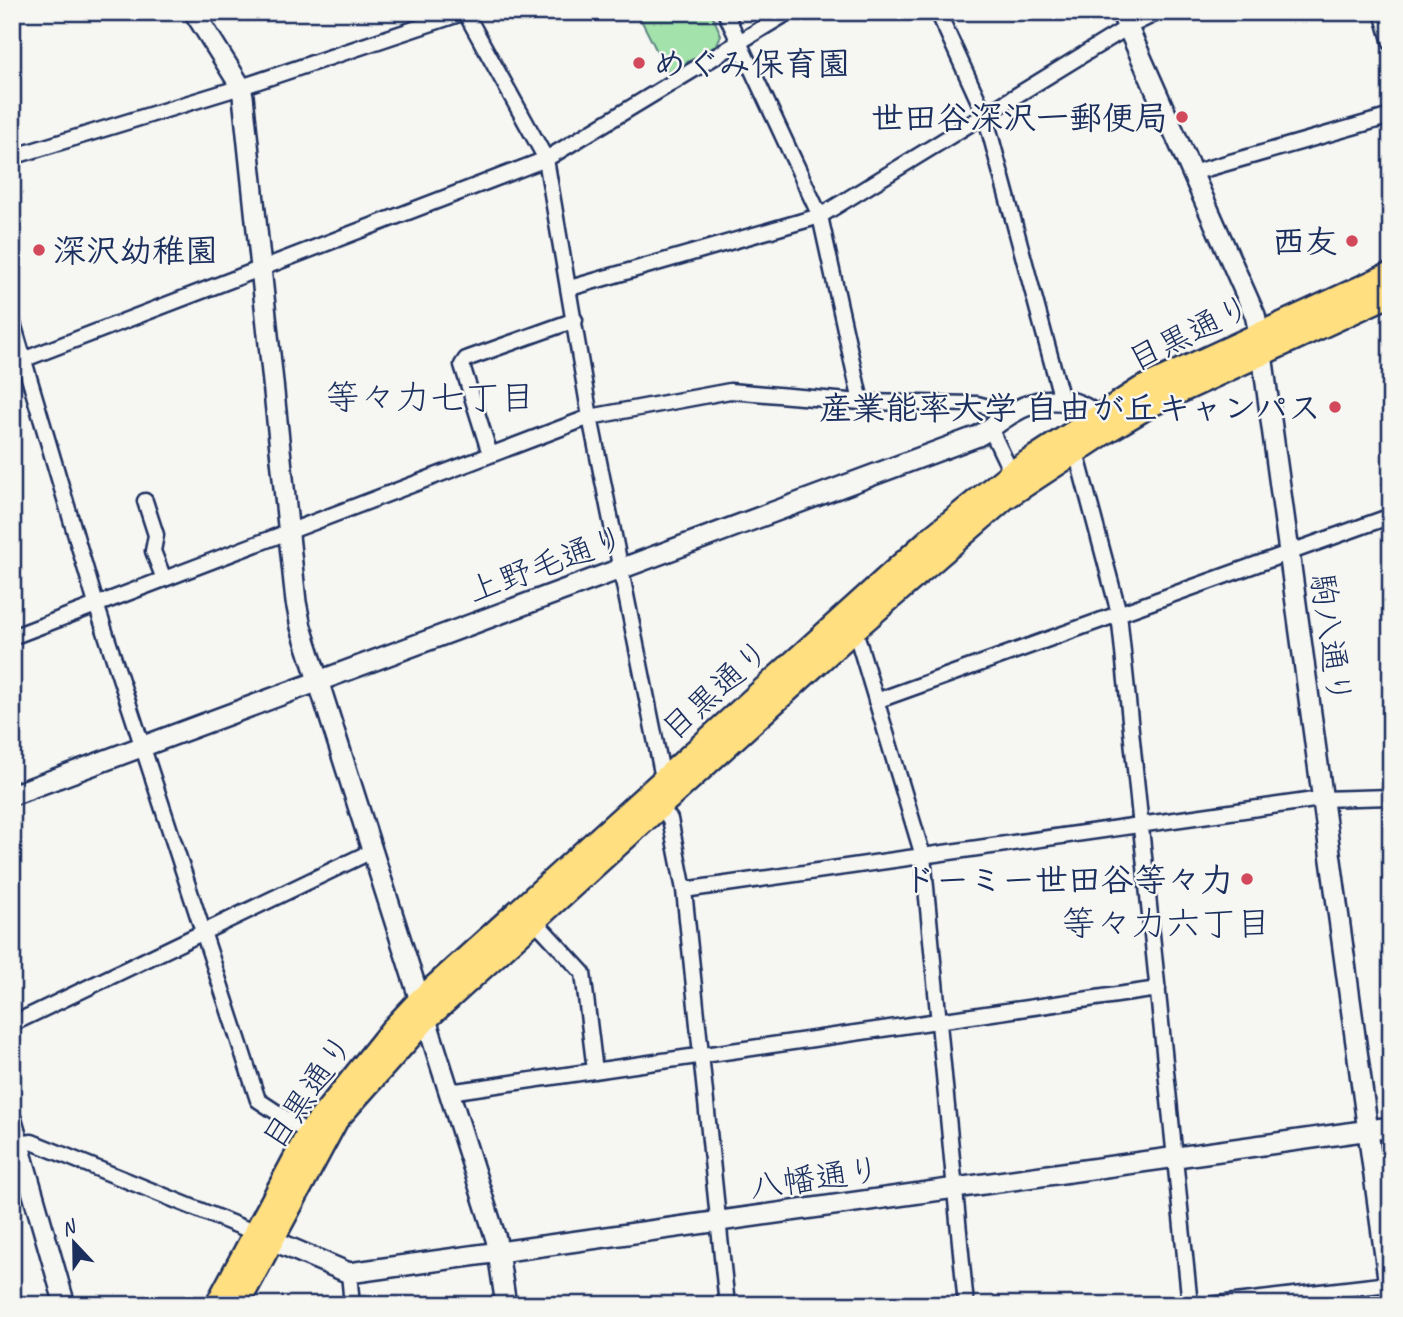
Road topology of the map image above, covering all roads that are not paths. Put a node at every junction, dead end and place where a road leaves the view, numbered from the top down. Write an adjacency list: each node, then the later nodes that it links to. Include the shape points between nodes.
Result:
1 (194, 12): 11 (street)
2 (465, 12): 11 (street); 15 (street)
3 (725, 12): 9 (street)
4 (789, 12): 9 (street)
5 (938, 12): 12 (street)
6 (1159, 12): 8 (street)
7 (1382, 12): 10 (street)
8 (1124, 19): 12 (street); 16 (street, 駒八通り)
9 (740, 43): 15 (street); 17 (street)
10 (1391, 43)
11 (241, 86): 14 (street); 18 (street)
12 (985, 115): 17 (street); 26 (street)
13 (1391, 117): 16 (street)
14 (12, 157)
15 (546, 159): 18 (street); 20 (street)
16 (1192, 173): 24 (street, 駒八通り)
17 (820, 216): 20 (street); 27 (street)
18 (263, 268): 25 (street); 37 (street)
19 (1391, 273): 24 (main road, 目黒通り)
20 (570, 288): 23 (street)
21 (1391, 295): 24 (main road, 目黒通り)
22 (12, 320): 25 (street)
23 (575, 320): 29 (street); 33 (street, via 466,359 463,365)
24 (1260, 342): 30 (main road, 目黒通り, via 1141,388); 38 (street, 駒八通り)
25 (18, 362): 41 (street)
26 (1062, 400): 28 (street, 上野毛通り, via 1036,403); 30 (street, via 1086,406)
27 (861, 401): 28 (street, via 977,404); 29 (street, via 730,391)
28 (1011, 413): 31 (street, 上野毛通り)
29 (590, 417): 33 (street); 39 (street)
30 (1103, 423): 32 (main road, 目黒通り); 34 (main road, 目黒通り)
31 (990, 428): 34 (street); 39 (street, 上野毛通り)
32 (1076, 452): 42 (street); 43 (main road, 目黒通り, via 1005,499)
33 (491, 454): 37 (street)
34 (1011, 472): 48 (main road, 目黒通り, via 931,537)
35 (145, 501): 40 (street, via 156,535 153,551)
36 (1391, 516): 38 (street)
37 (289, 530): 40 (street); 45 (street, via 296,602)
38 (1288, 553): 42 (street); 51 (street, 駒八通り)
39 (621, 569): 45 (street, 上野毛通り); 48 (street)
40 (164, 579): 41 (street)
41 (96, 604): 44 (street); 47 (street)
42 (1119, 613): 46 (street); 53 (street)
43 (855, 630): 46 (street); 52 (main road, 目黒通り)
44 (12, 637)
45 (317, 681): 47 (street, 上野毛通り); 54 (street)
46 (876, 701): 55 (street)
47 (144, 746): 49 (street, 上野毛通り); 58 (street)
48 (663, 778): 60 (main road, 目黒通り)
49 (12, 795)
50 (1391, 797): 51 (street)
51 (1321, 799): 53 (street); 69 (street, 駒八通り)
52 (660, 806): 56 (street, via 670,820); 57 (main road, 目黒通り)
53 (1141, 825): 55 (street); 59 (street)
54 (372, 851): 58 (street); 60 (street)
55 (923, 856): 56 (street); 62 (street)
56 (684, 890): 64 (street)
57 (535, 921): 61 (main road, 目黒通り); 65 (street, via 583,973)
58 (204, 932): 63 (street); 70 (street, via 258,1100)
59 (1158, 989): 62 (street); 72 (street)
60 (419, 999): 61 (street); 70 (main road, 目黒通り)
61 (425, 1021): 66 (street); 75 (main road, 目黒通り, via 337,1120)
62 (937, 1021): 64 (street); 73 (street)
63 (12, 1024)
64 (702, 1055): 65 (street); 74 (street)
65 (595, 1071): 66 (street)
66 (449, 1092): 76 (street)
67 (12, 1122): 71 (street)
68 (1391, 1127): 69 (street, 八幡通り)
69 (1367, 1130): 72 (street, 八幡通り); 78 (street, 駒八通り)
70 (308, 1133): 75 (main road, 目黒通り)
71 (19, 1144): 75 (street, via 33,1142); 79 (street)
72 (1174, 1157): 73 (street, 八幡通り); 86 (street)
73 (954, 1189): 74 (street, 八幡通り); 85 (street)
74 (719, 1223): 76 (street, 八幡通り); 84 (street)
75 (265, 1238): 77 (street, 八幡通り); 80 (main road, 目黒通り); 81 (main road, 目黒通り)
76 (500, 1253): 77 (street, 八幡通り); 83 (street)
77 (349, 1273): 82 (street)
78 (1390, 1292): 87 (street)
79 (65, 1305)
80 (216, 1305)
81 (238, 1305)
82 (352, 1305)
83 (506, 1305)
84 (727, 1305)
85 (966, 1305)
86 (1190, 1305)
87 (1209, 1305)

